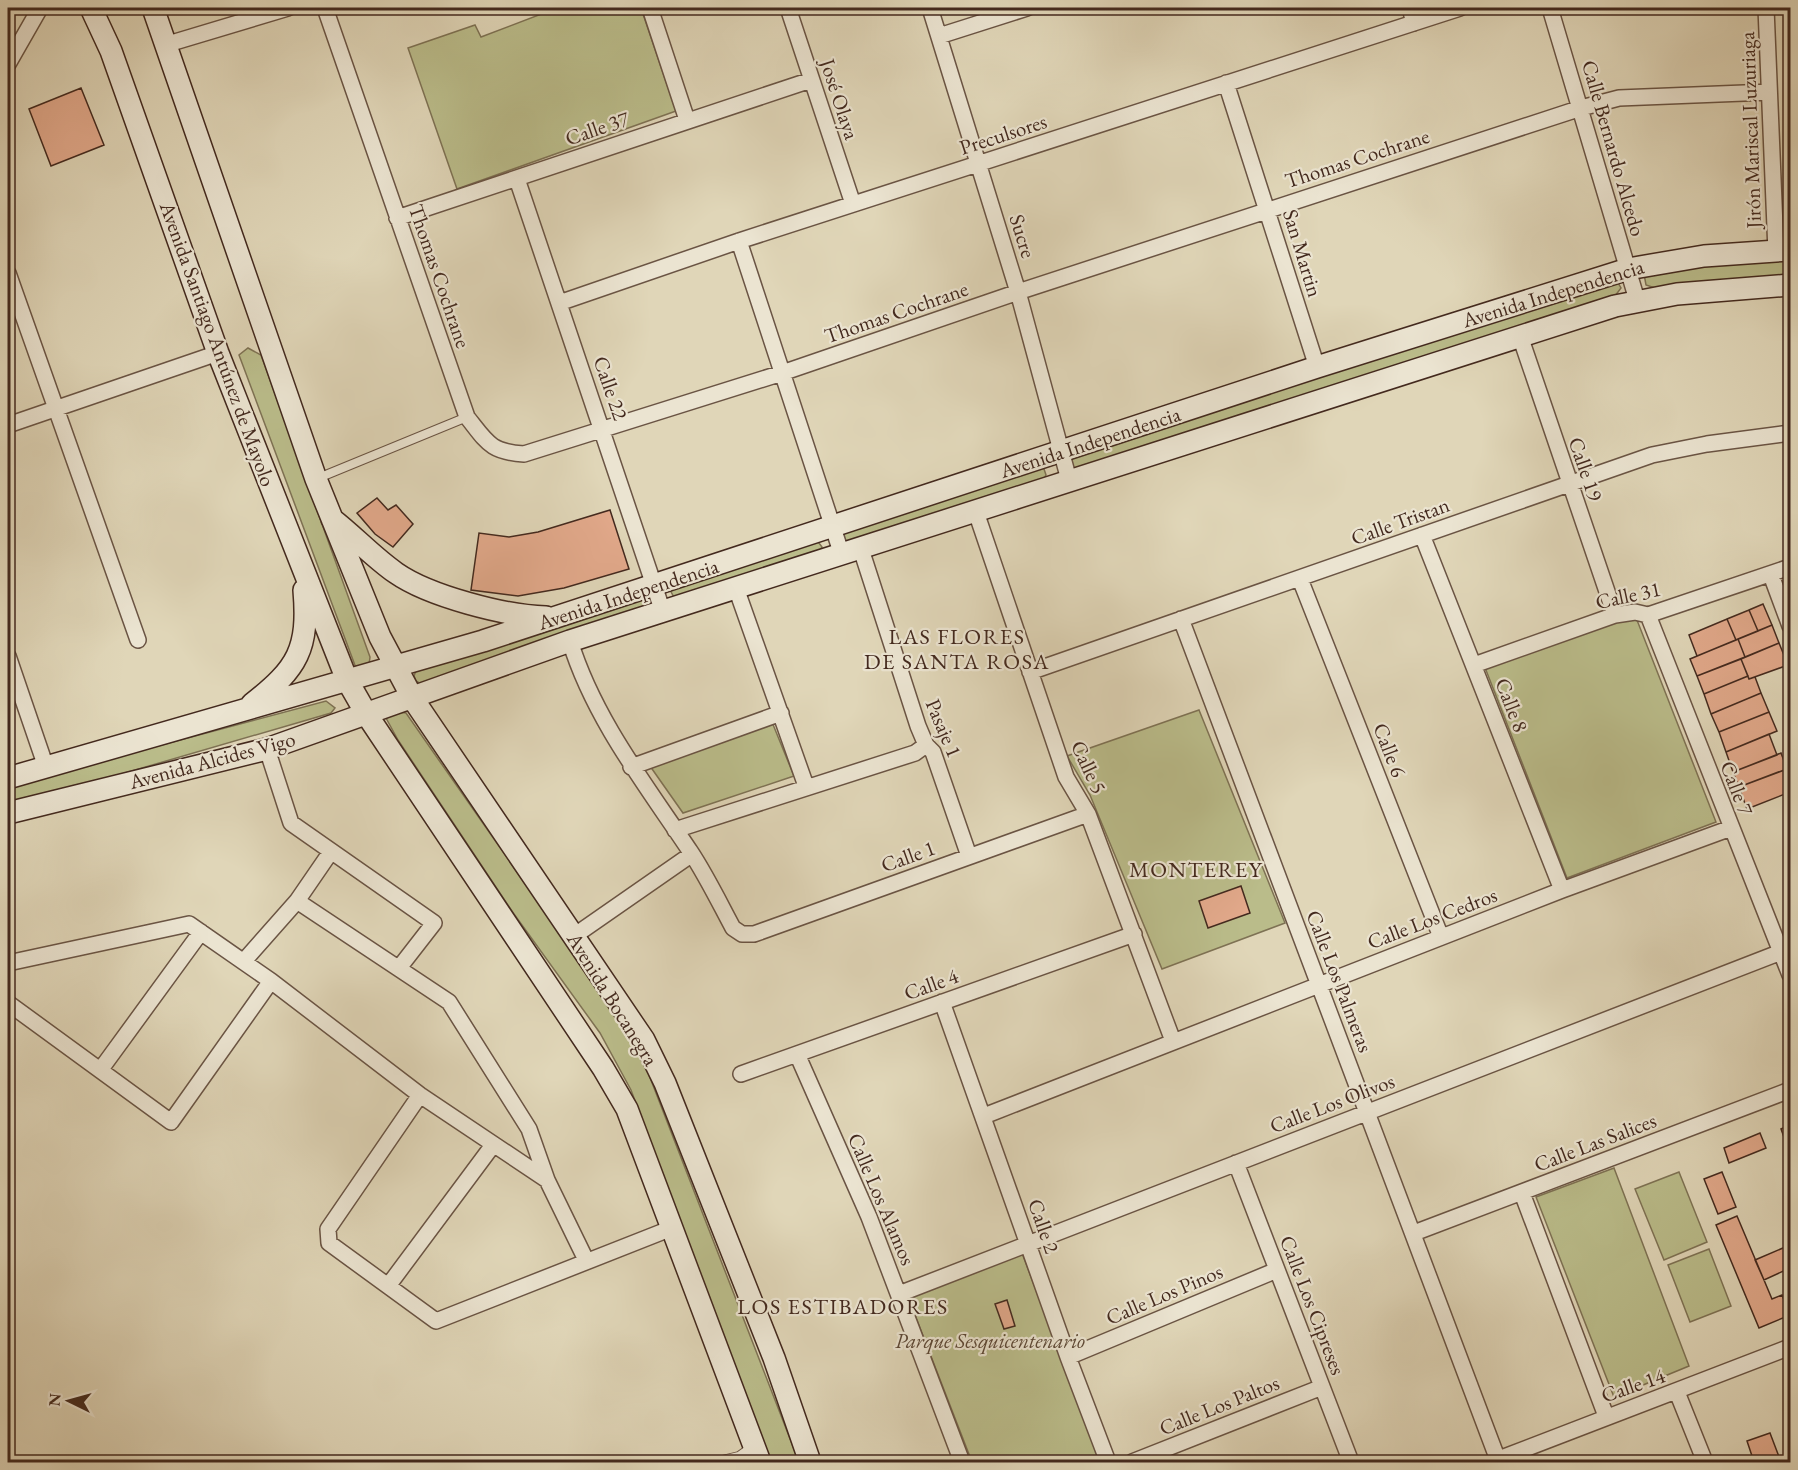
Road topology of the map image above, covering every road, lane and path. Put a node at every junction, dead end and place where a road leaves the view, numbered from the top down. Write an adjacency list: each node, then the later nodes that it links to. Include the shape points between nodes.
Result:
1 (40, 8): 17 (street)
2 (91, 8): 39 (street, Avenida Santiago Antúnez de Mayolo, via 111,51)
3 (153, 8): 16 (street)
4 (288, 8): 16 (street)
5 (325, 8): 27 (street, Thomas Cochrane)
6 (651, 8): 22 (street)
7 (788, 8): 18 (street, José Olaya)
8 (930, 8): 15 (street, Sucre)
9 (1027, 8): 15 (street)
10 (1410, 8): 14 (street)
11 (1460, 8): 14 (street, Preculsores)
12 (1550, 8): 21 (street, Calle Bernardo Alcedo)
13 (1766, 8): 20 (street, Jirón Mariscal Luzuriaga)
14 (1414, 23): 19 (street, Preculsores)
15 (939, 36): 23 (street, Sucre)
16 (168, 44): 48 (street)
17 (8, 64)
18 (811, 80): 22 (street, Calle 37); 25 (street, José Olaya)
19 (1226, 83): 23 (street, Preculsores); 26 (street, San Martin)
20 (1769, 92): 21 (street, Thomas Cochrane, via 1619,98); 29 (street, Jirón Mariscal Luzuriaga)
21 (1581, 108): 26 (street, Thomas Cochrane); 30 (street, Calle Bernardo Alcedo)
22 (687, 120): 24 (street, Calle 37)
23 (980, 164): 25 (street, Preculsores); 33 (street, Sucre)
24 (517, 179): 27 (street, Calle 37); 35 (street, Calle 22)
25 (853, 204): 28 (street, Preculsores)
26 (1268, 209): 33 (street, Thomas Cochrane); 40 (street, San Martin)
27 (397, 218): 43 (street, Thomas Cochrane)
28 (739, 241): 35 (street, Preculsores); 41 (street, Pasaje 1)
29 (1783, 251): 30 (street, Avenida Independencia, via 1704,256)
30 (1628, 269): 34 (street, Calle Bernardo Alcedo); 40 (street, Avenida Independencia)
31 (8, 273): 37 (street)
32 (1791, 285): 34 (street, Avenida Independencia)
33 (1018, 292): 41 (street, Thomas Cochrane); 47 (street, Sucre)
34 (1637, 300): 38 (street, Avenida Independencia)
35 (559, 303): 45 (street, Calle 22)
36 (8, 307): 37 (street)
37 (22, 317): 42 (street)
38 (1520, 336): 49 (street, Avenida Independencia); 50 (street, Calle 19)
39 (218, 353): 42 (street); 57 (street, Avenida Santiago Antúnez de Mayolo)
40 (1317, 367): 47 (street, Avenida Independencia)
41 (782, 374): 45 (street, Thomas Cochrane); 53 (street, Pasaje 1)
42 (57, 408): 44 (street); 68 (street)
43 (467, 417): 45 (street, Thomas Cochrane, via 489,446 503,453 524,454); 48 (lane)
44 (8, 425)
45 (604, 430): 60 (street, Calle 22)
46 (1791, 434): 50 (street, Calle Tristan, via 1652,455)
47 (1059, 452): 49 (street, Sucre); 53 (street, Avenida Independencia)
48 (316, 479): 52 (street)
49 (1069, 480): 51 (street, Avenida Independencia)
50 (1568, 484): 54 (street, Calle Tristan); 63 (street, Calle 19)
51 (975, 509): 55 (street, Avenida Independencia); 73 (street, Calle 5)
52 (332, 519): 65 (street, via 396,573 443,595 502,612); 72 (street, via 380,637)
53 (833, 526): 55 (street, Pasaje 1); 60 (street, Avenida Independencia)
54 (1422, 535): 59 (street, Calle Tristan); 71 (street, Calle 8)
55 (851, 549): 61 (street, Avenida Independencia); 79 (street, Pasaje 1)
56 (1791, 567): 58 (street, Calle 31)
57 (303, 568): 74 (street, Avenida Santiago Antúnez de Mayolo); 76 (street, via 306,614 302,645 293,667)
58 (1771, 575): 64 (street, Calle 31); 67 (street)
59 (1300, 579): 66 (street, Calle Tristan); 97 (street, Calle 6)
60 (654, 586): 62 (street, Calle 22); 65 (street, Avenida Independencia)
61 (736, 588): 62 (street, Avenida Independencia); 77 (street)
62 (663, 612): 69 (street, Avenida Independencia)
63 (1615, 615): 64 (street, Calle 31); 71 (street, Calle 31)
64 (1648, 615): 87 (street, Calle 7)
65 (556, 618): 72 (street, Avenida Independencia)
66 (1181, 620): 73 (street, Calle Tristan); 104 (street, Calle Los Palmeras)
67 (1791, 626)
68 (138, 640)
69 (570, 641): 75 (street, Avenida Independencia); 82 (street, via 589,688)
70 (8, 656): 81 (street)
71 (1474, 664): 92 (street, Calle 8)
72 (397, 666): 74 (street, Avenida Alcides Vigo); 75 (street, Avenida Bocanegra)
73 (1030, 672): 86 (street, Calle 5, via 1066,777)
74 (347, 680): 76 (street, Avenida Alcides Vigo); 78 (street)
75 (413, 699): 78 (street, Avenida Alcides Vigo); 96 (street, Avenida Bocanegra)
76 (244, 710): 81 (street, Avenida Alcides Vigo)
77 (782, 712): 82 (street); 84 (street)
78 (367, 715): 80 (street, Avenida Alcides Vigo); 119 (street, via 603,1068 627,1109)
79 (926, 745): 84 (street, via 915,753); 91 (street, Pasaje 1, via 933,753)
80 (267, 749): 85 (street, Avenida Alcides Vigo); 89 (street, via 291,824)
81 (46, 767): 83 (street, Avenida Alcides Vigo)
82 (631, 767): 88 (street)
83 (8, 778)
84 (806, 786): 88 (street)
85 (8, 813)
86 (1088, 814): 91 (street, Calle 1); 95 (street, Calle 5)
87 (1731, 828): 92 (street, Calle Los Cedros); 98 (street, Calle 7)
88 (675, 830): 90 (street)
89 (330, 853): 93 (street); 101 (street, via 434,923)
90 (692, 854): 91 (street, Calle 1, via 733,928 742,934 754,934); 96 (street)
91 (969, 856)
92 (1562, 890): 97 (street, Calle Los Cedros)
93 (297, 901): 99 (street); 101 (street)
94 (201, 932): 99 (street); 100 (street, via 189,924); 109 (street)
95 (1134, 934): 106 (street, Calle 4); 107 (street, Calle 5)
96 (574, 936): 134 (street, Avenida Bocanegra, via 644,1040 665,1083 774,1358)
97 (1441, 937): 104 (street, Calle Los Cedros)
98 (1781, 952): 102 (street, Calle 7); 113 (street, Calle Los Olivos)
99 (244, 961): 103 (street)
100 (8, 963)
101 (399, 969): 117 (street, via 449,1002 529,1129)
102 (1791, 975)
103 (271, 981): 109 (street, via 171,1122); 112 (street)
104 (1319, 984): 107 (street, Calle Los Cedros); 113 (street, Calle Los Palmeras)
105 (8, 1002): 109 (street)
106 (942, 1002): 108 (street, Calle 4); 114 (street, Calle 2)
107 (1173, 1041): 114 (street, Calle Los Cedros)
108 (797, 1054): 110 (street, Calle 4); 125 (street, Calle Los Alamos)
109 (101, 1069)
110 (741, 1074)
111 (1791, 1090): 118 (street, Calle Las Salices)
112 (420, 1095): 115 (street); 124 (street, via 328,1229 329,1244)
113 (1367, 1112): 116 (street, Calle Los Olivos); 120 (street, Calle Los Palmeras)
114 (984, 1116): 121 (street, Calle 2)
115 (493, 1145): 117 (street); 124 (street)
116 (1236, 1163): 121 (street, Calle Los Olivos); 123 (street, Calle Los Cipreses)
117 (547, 1180): 122 (street)
118 (1522, 1193): 120 (street, Calle Las Salices); 130 (street)
119 (672, 1227): 122 (street); 131 (street)
120 (1414, 1233): 132 (street, Calle Los Palmeras)
121 (1027, 1243): 125 (street, Calle Los Olivos); 127 (street, Calle 2)
122 (586, 1260): 124 (street, via 436,1321)
123 (1277, 1270): 127 (street, Calle Los Pinos); 128 (street, Calle Los Cipreses)
124 (388, 1286)
125 (899, 1294): 135 (street, Calle Los Alamos)
126 (1791, 1347): 129 (street, Calle 14)
127 (1068, 1357): 136 (street, Calle 2)
128 (1322, 1387): 137 (street, Calle Los Paltos); 138 (street, Calle Los Cipreses)
129 (1677, 1392): 130 (street, Calle 14); 139 (street)
130 (1606, 1416): 132 (street, Calle 14)
131 (757, 1454): 133 (lane)
132 (1494, 1461)
133 (714, 1462)
134 (810, 1462)
135 (962, 1462)
136 (1108, 1462)
137 (1132, 1462)
138 (1351, 1462)
139 (1706, 1462)

